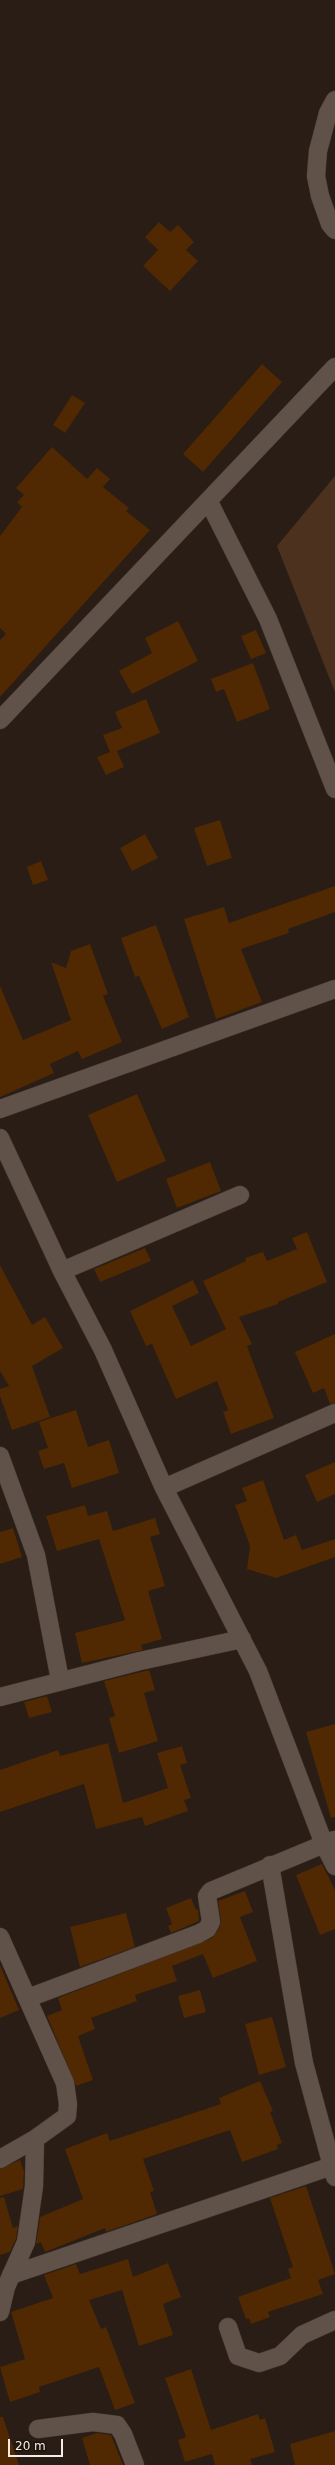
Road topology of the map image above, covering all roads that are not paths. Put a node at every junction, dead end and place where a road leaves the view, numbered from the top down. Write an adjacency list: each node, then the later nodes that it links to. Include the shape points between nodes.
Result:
1 (335, 100): 2 (street, via 328,113 318,151 316,176 320,196 330,224)
2 (335, 230)
3 (335, 367): 4 (street)
4 (209, 502): 5 (street); 6 (street, via 268,619)
5 (0, 720)
6 (335, 789)
7 (335, 989): 8 (street)
8 (0, 1109)
9 (0, 1138): 11 (street)
10 (240, 1196): 11 (street)
11 (62, 1271): 14 (street, via 103,1350)
12 (335, 1413): 14 (street)
13 (0, 1456): 16 (street, via 36,1555)
14 (164, 1488): 15 (street)
15 (242, 1639): 16 (street); 18 (street, via 258,1671)
16 (60, 1680): 17 (street)
17 (0, 1697)
18 (329, 1842): 19 (street); 20 (street)
19 (270, 1865): 22 (street, via 211,1891 207,1896 210,1922 207,1929 198,1934); 25 (street, via 304,2063)
20 (335, 1866)
21 (0, 1937): 22 (street)
22 (28, 1998): 23 (street, via 65,2083 68,2104 67,2116)
23 (35, 2139): 24 (street); 26 (street, via 34,2186 26,2242)
24 (0, 2159)
25 (334, 2171): 26 (street)
26 (11, 2275): 27 (street)
27 (0, 2312)
28 (335, 2320): 29 (street, via 302,2335 280,2356 259,2363 238,2356)
29 (228, 2327)
30 (38, 2429): 31 (street, via 93,2422 117,2425)
31 (135, 2465)

